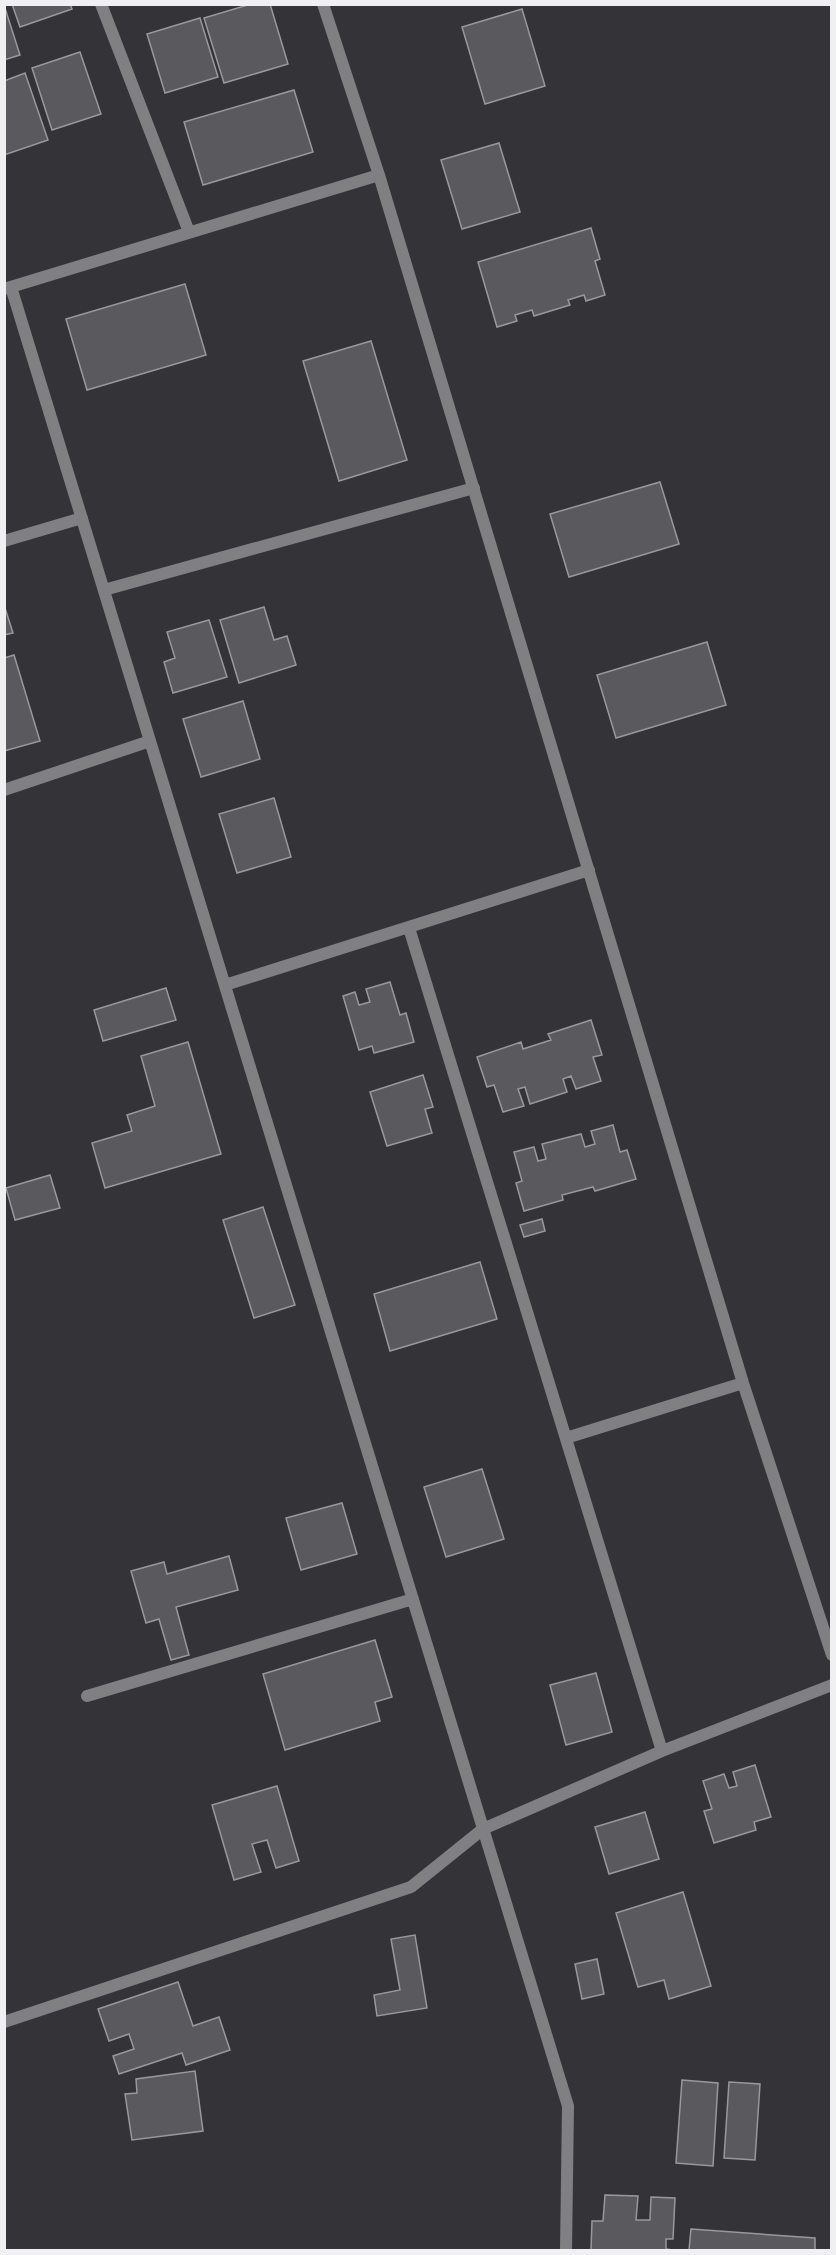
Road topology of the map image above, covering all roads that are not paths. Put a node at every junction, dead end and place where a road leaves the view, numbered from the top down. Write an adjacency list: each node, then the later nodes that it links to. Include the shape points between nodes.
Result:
1 (101, 4): 4 (street)
2 (323, 4): 3 (street)
3 (379, 175): 4 (street); 6 (street)
4 (189, 232): 5 (street)
5 (8, 288): 7 (street)
6 (474, 488): 9 (street); 12 (street)
7 (82, 518): 8 (street); 9 (street)
8 (4, 541)
9 (104, 590): 10 (street)
10 (150, 741): 11 (street); 14 (street)
11 (4, 790)
12 (589, 870): 13 (street); 15 (street)
13 (409, 928): 14 (street); 16 (street)
14 (225, 985): 17 (street)
15 (743, 1383): 16 (street); 18 (street)
16 (566, 1438): 21 (street)
17 (413, 1599): 20 (street); 22 (street)
18 (831, 1655)
19 (831, 1685): 21 (street)
20 (87, 1696)
21 (662, 1751): 22 (street)
22 (483, 1829): 23 (street, via 411,1887); 24 (street, via 568,2106)
23 (4, 2022)
24 (566, 2250)

